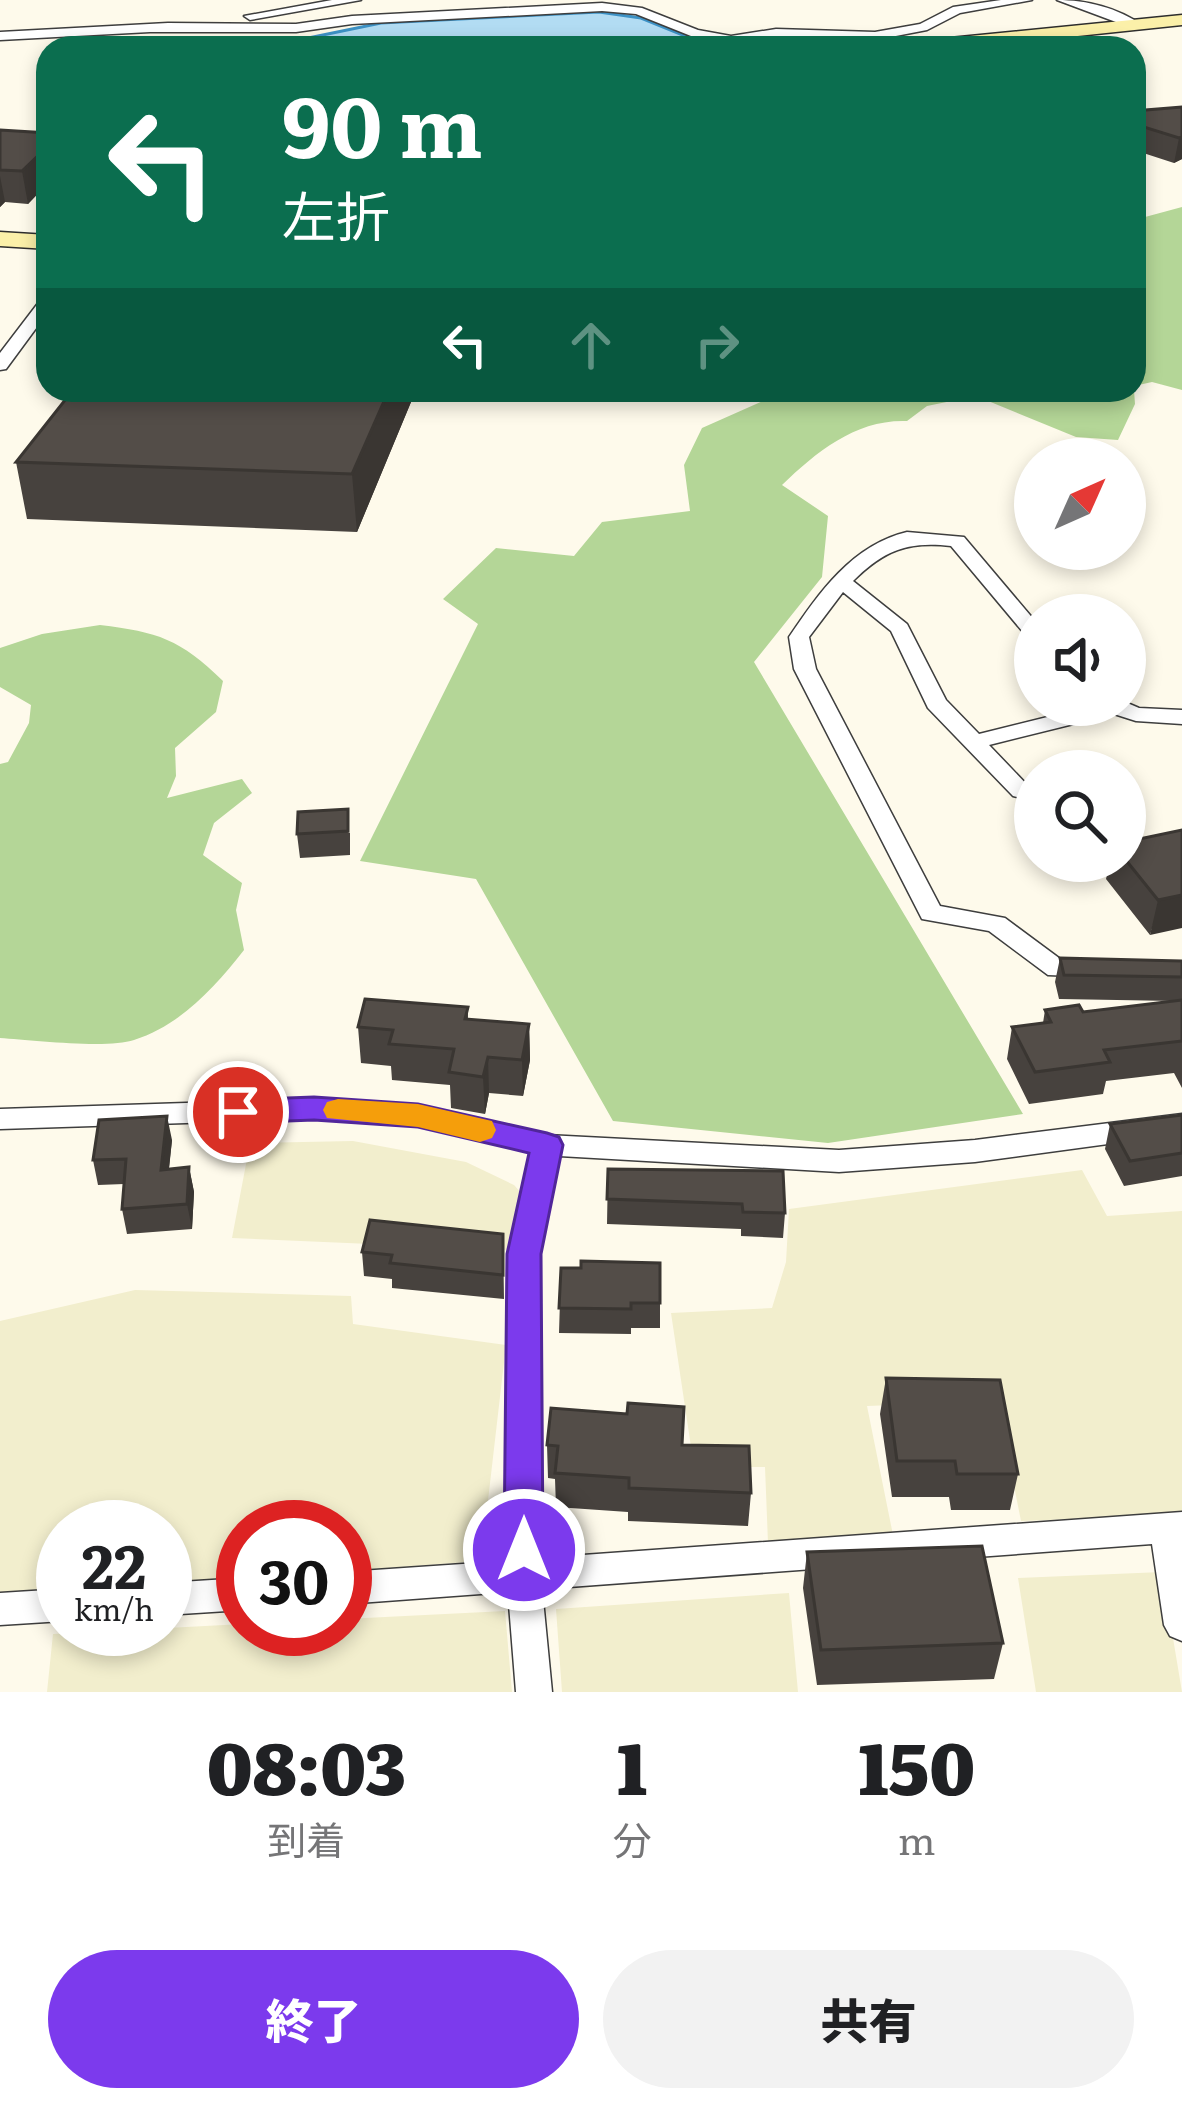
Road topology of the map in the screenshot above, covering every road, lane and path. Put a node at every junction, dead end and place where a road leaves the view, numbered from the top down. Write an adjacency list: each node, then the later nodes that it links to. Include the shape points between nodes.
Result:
1 (355, 0): 7 (street)
2 (1026, 0): 6 (street, via 957,10)
3 (1063, 0): 5 (street)
4 (1182, 20): 5 (street)
5 (1136, 25): 14 (street)
6 (923, 27): 12 (street); 13 (street)
7 (154, 29): 8 (street); 9 (street, via 602,7)
8 (0, 36)
9 (710, 36)
10 (756, 36): 11 (street)
11 (850, 36)
12 (880, 36)
13 (918, 36)
14 (1029, 36)
15 (0, 239): 16 (street)
16 (36, 241)
17 (0, 256): 18 (street)
18 (36, 258)
19 (36, 317): 20 (street)
20 (0, 365)
21 (841, 581): 22 (street, via 892,542 957,541); 26 (street, via 900,628 936,703); 28 (street, via 800,637 805,669 931,913 996,924 1057,969)
22 (1014, 609)
23 (1146, 715): 24 (street)
24 (1182, 717)
25 (1036, 726): 26 (street)
26 (975, 742): 27 (street)
27 (1014, 784)
28 (1121, 972)
29 (0, 1119): 31 (street, via 314,1108 418,1115)
30 (1182, 1124): 31 (street, via 839,1161)
31 (547, 1145): 33 (street, via 524,1254)
32 (1174, 1527): 33 (street); 37 (street)
33 (524, 1576): 34 (street); 38 (street)
34 (372, 1586)
35 (36, 1607): 36 (street)
36 (0, 1609)
37 (1182, 1625)
38 (534, 1692)

